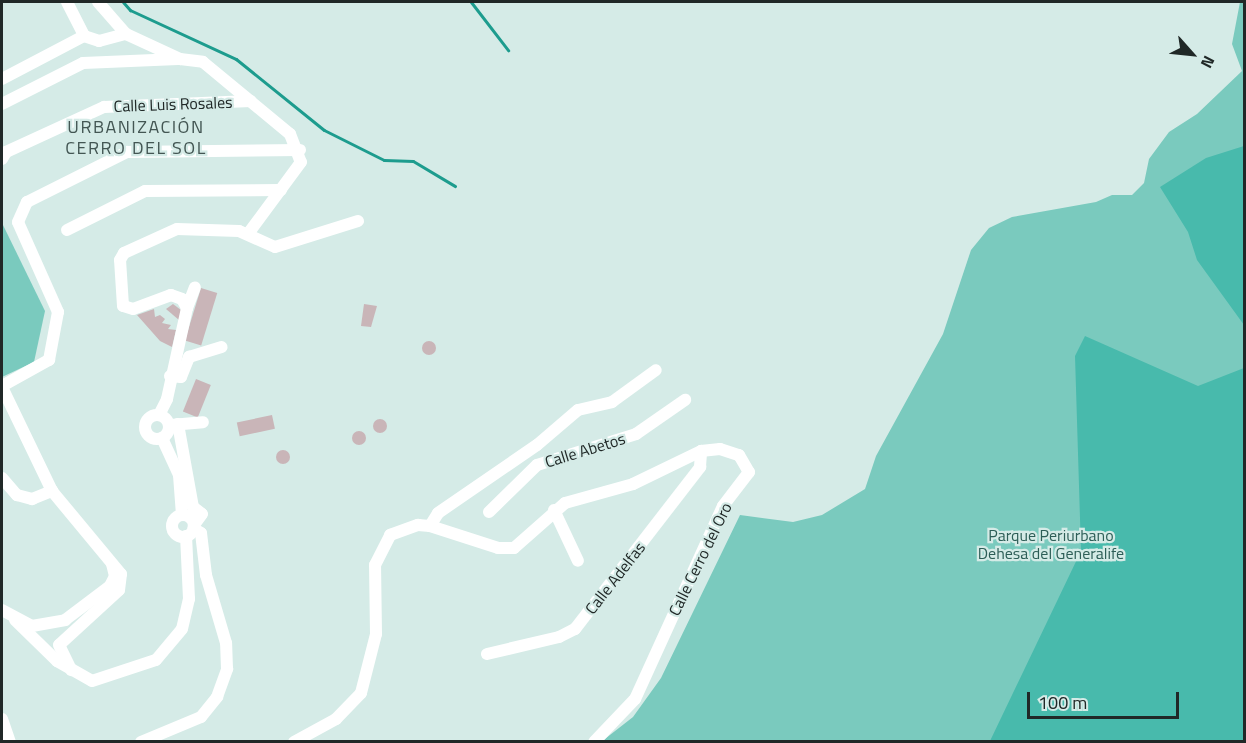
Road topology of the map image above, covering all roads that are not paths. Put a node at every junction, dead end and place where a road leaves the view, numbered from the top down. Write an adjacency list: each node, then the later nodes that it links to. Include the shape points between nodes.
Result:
1 (67, 2): 4 (street)
2 (98, 2): 3 (street)
3 (126, 34): 4 (street, via 99,41); 5 (street)
4 (84, 36): 6 (street)
5 (180, 59): 7 (street, via 203,62); 8 (street, via 83,63)
6 (2, 79)
7 (251, 101): 9 (street, via 290,134); 10 (street, Calle Luis Rosales, via 104,107 6,152)
8 (2, 104)
9 (300, 150): 11 (street, via 301,162); 20 (street, via 127,152 27,202 18,222 58,312 49,360)
10 (2, 159)
11 (281, 190): 13 (street, via 145,191); 14 (street)
12 (358, 221): 14 (street, via 280,247)
13 (67, 230)
14 (248, 234): 16 (street, via 171,230 121,256 125,308 171,296 182,299)
15 (195, 287): 16 (street)
16 (186, 308): 19 (street)
17 (222, 347): 19 (street, via 189,357 181,377)
18 (656, 370): 27 (street, Calle Abetos, via 612,402 578,410)
19 (170, 376): 22 (street)
20 (2, 386): 30 (street)
21 (685, 400): 29 (street, Calle Abetos, via 636,434 537,465)
22 (159, 414): 24 (street); 25 (street, via 148,419 145,430 154,439)
23 (203, 422): 24 (street)
24 (174, 424): 25 (street); 35 (street, via 193,507 202,514)
25 (162, 438): 33 (street, via 179,475)
26 (701, 451): 31 (street, Calle Cerro del Oro, via 641,481); 42 (street, Calle Adelfas, via 700,467 575,629); 47 (street, Calle Cerro del Oro, via 720,449 739,455 749,472 723,506 635,699)
27 (504, 468): 29 (street); 34 (street, Calle Abetos, via 438,513)
28 (2, 478): 30 (street, via 17,495 32,499)
29 (519, 483): 32 (street, Calle Abetos)
30 (52, 491): 37 (street)
31 (555, 510): 34 (street, Calle Cerro del Oro, via 514,548 498,548); 36 (street)
32 (489, 512)
33 (182, 515): 35 (street); 35 (street, via 172,528)
34 (430, 526): 46 (street, Calle Cerro del Oro, via 402,529 379,550 375,575 376,634 357,700 336,719)
35 (191, 530): 41 (street, via 189,599 182,629 156,660 104,681 82,678); 45 (street, via 201,533 206,575 226,643 227,669 217,697 201,717)
36 (578, 561)
37 (112, 563): 40 (street, via 115,576 100,597 65,620); 41 (street, via 121,574 119,590)
38 (2, 610): 39 (street)
39 (15, 620): 40 (street, via 32,626); 41 (street)
40 (49, 624): 41 (street)
41 (50, 648)
42 (487, 654)
43 (2, 719): 44 (street)
44 (10, 741)
45 (141, 741)
46 (294, 741)
47 (594, 741)

